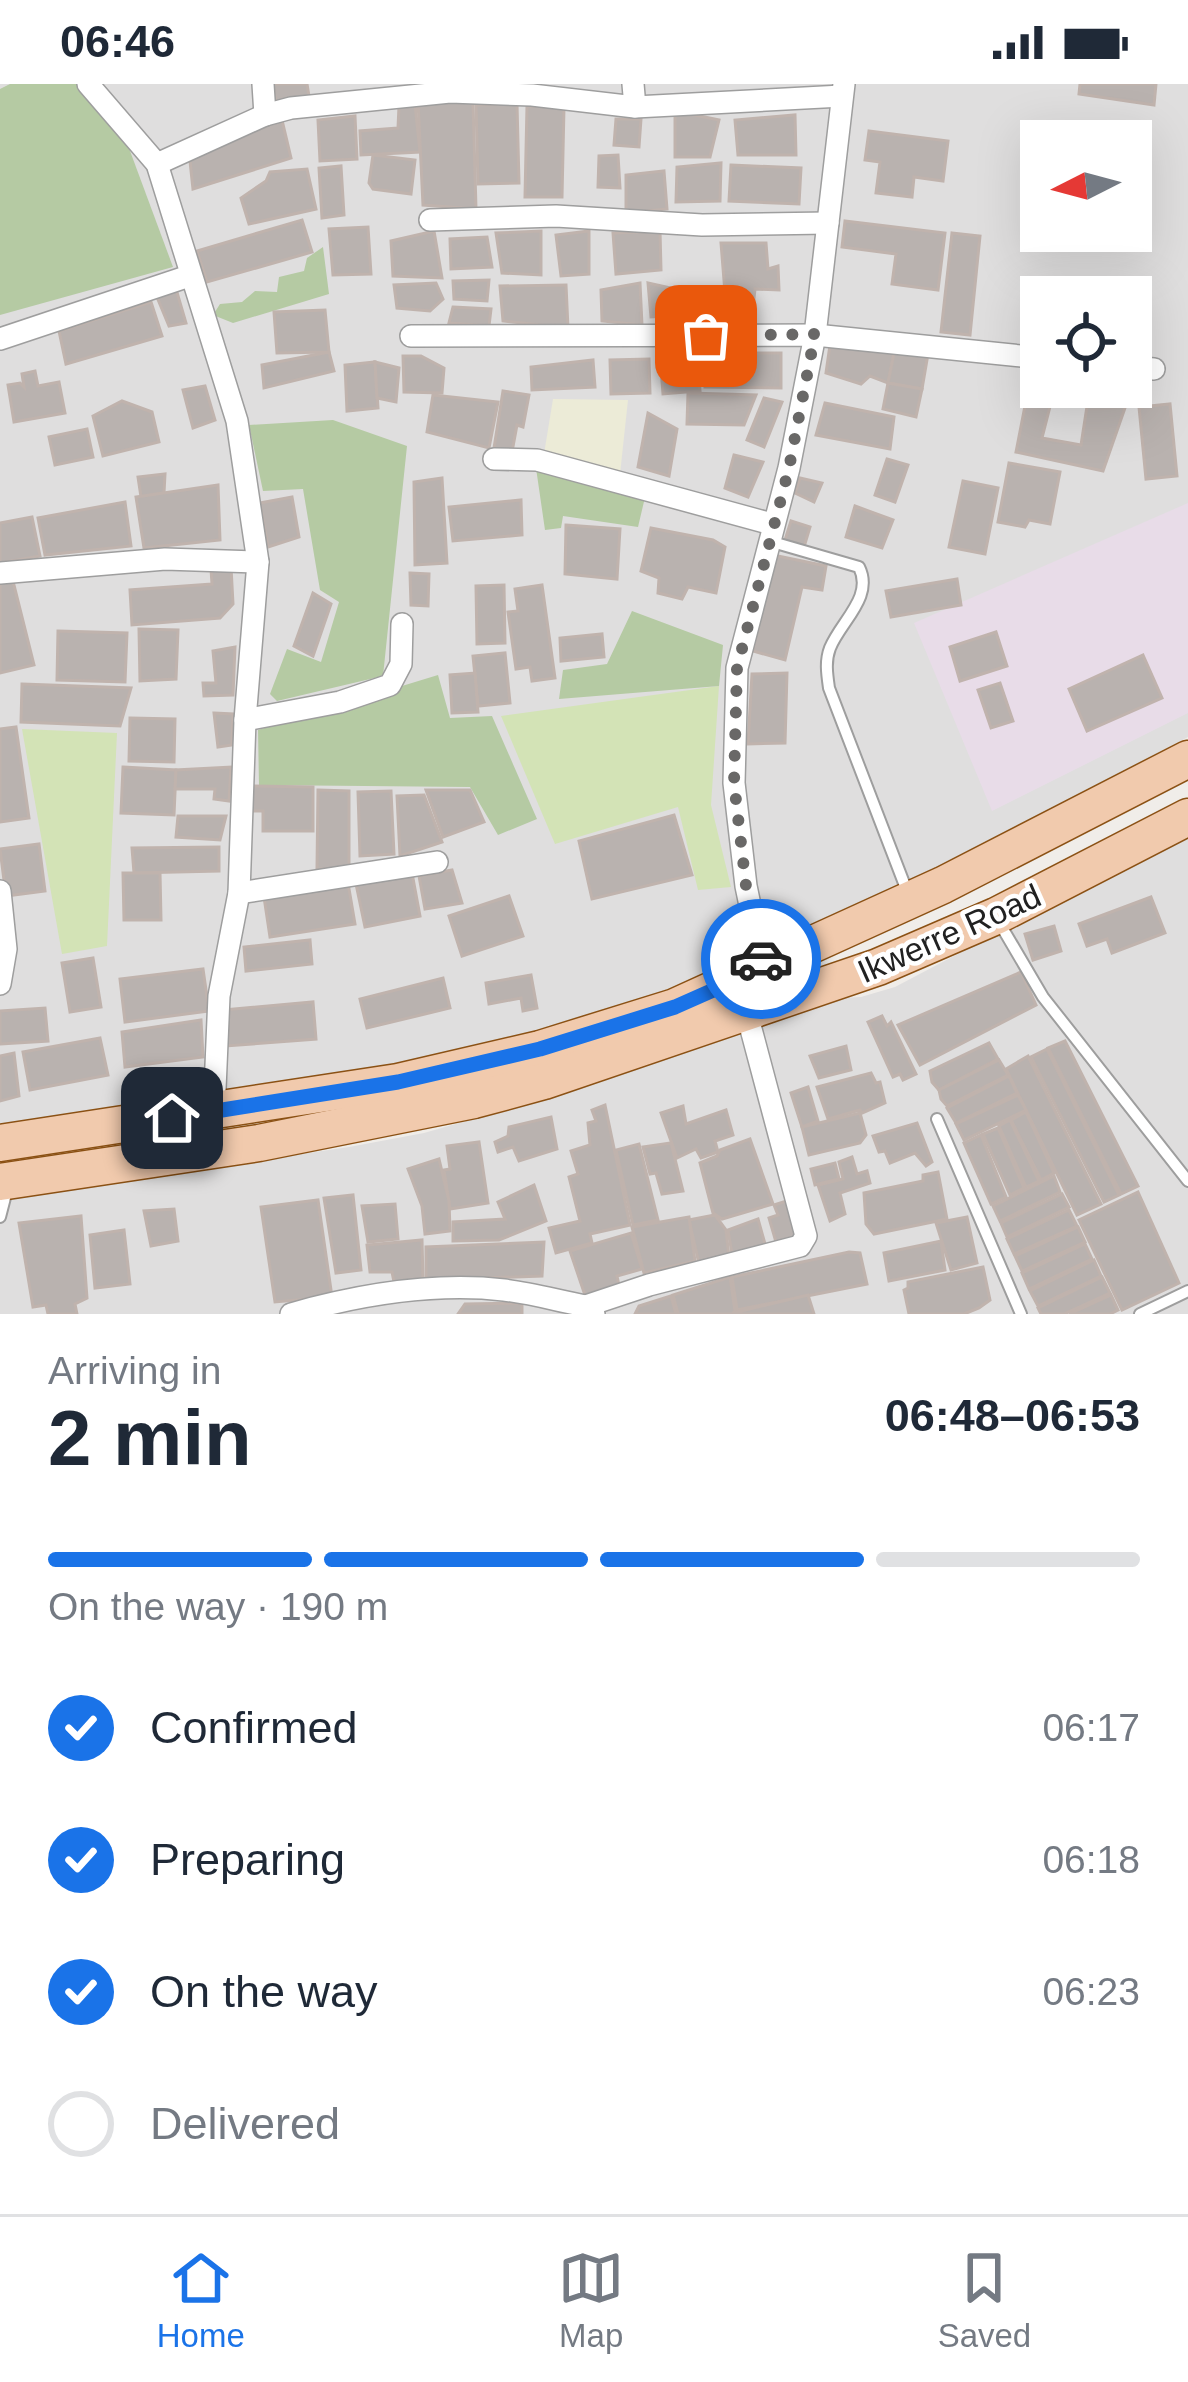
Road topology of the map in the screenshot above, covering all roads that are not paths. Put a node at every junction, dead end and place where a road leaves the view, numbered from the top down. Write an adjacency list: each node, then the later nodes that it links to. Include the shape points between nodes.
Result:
1 (88, 84): 7 (street)
2 (263, 84): 6 (street)
3 (450, 88): 5 (street); 6 (street)
4 (843, 90): 5 (street); 9 (street)
5 (634, 95)
6 (265, 115): 7 (street)
7 (157, 164): 10 (street)
8 (430, 220): 9 (street)
9 (828, 224): 11 (street)
10 (190, 276): 13 (street); 17 (street, via 237,421)
11 (815, 334): 12 (street); 14 (street); 16 (street)
12 (410, 336)
13 (0, 339)
14 (1020, 356)
15 (494, 459): 16 (street, via 537,460)
16 (770, 532): 28 (lane, via 859,567 864,578 826,669); 30 (street, via 737,668 734,783)
17 (258, 562): 18 (street, via 165,559); 20 (street)
18 (0, 573)
19 (402, 623): 20 (street, via 401,664 390,685)
20 (245, 720): 27 (street)
21 (1188, 759): 23 (main road)
22 (1188, 818): 25 (main road, Ikwerre Road)
23 (1044, 833): 25 (main road); 28 (main road)
24 (437, 862): 27 (street)
25 (1076, 877): 29 (main road, Ikwerre Road)
26 (0, 891): 31 (street)
27 (239, 892): 33 (street, via 219,996)
28 (910, 900): 30 (main road)
29 (996, 916): 32 (main road, Ikwerre Road); 37 (lane, via 1043,997)
30 (763, 968): 33 (main road, via 675,1007 540,1049)
31 (0, 984)
32 (746, 1014): 36 (main road, Ikwerre Road, via 474,1100); 41 (street, via 806,1236 800,1246 650,1285)
33 (214, 1112): 35 (main road)
34 (937, 1119): 44 (lane)
35 (0, 1143)
36 (4, 1181): 38 (lane)
37 (1188, 1181)
38 (0, 1217)
39 (431, 1289): 41 (street, via 502,1290); 42 (street); 43 (street)
40 (1188, 1291): 45 (lane)
41 (590, 1310)
42 (291, 1314)
43 (433, 1314)
44 (1021, 1314)
45 (1140, 1314)

